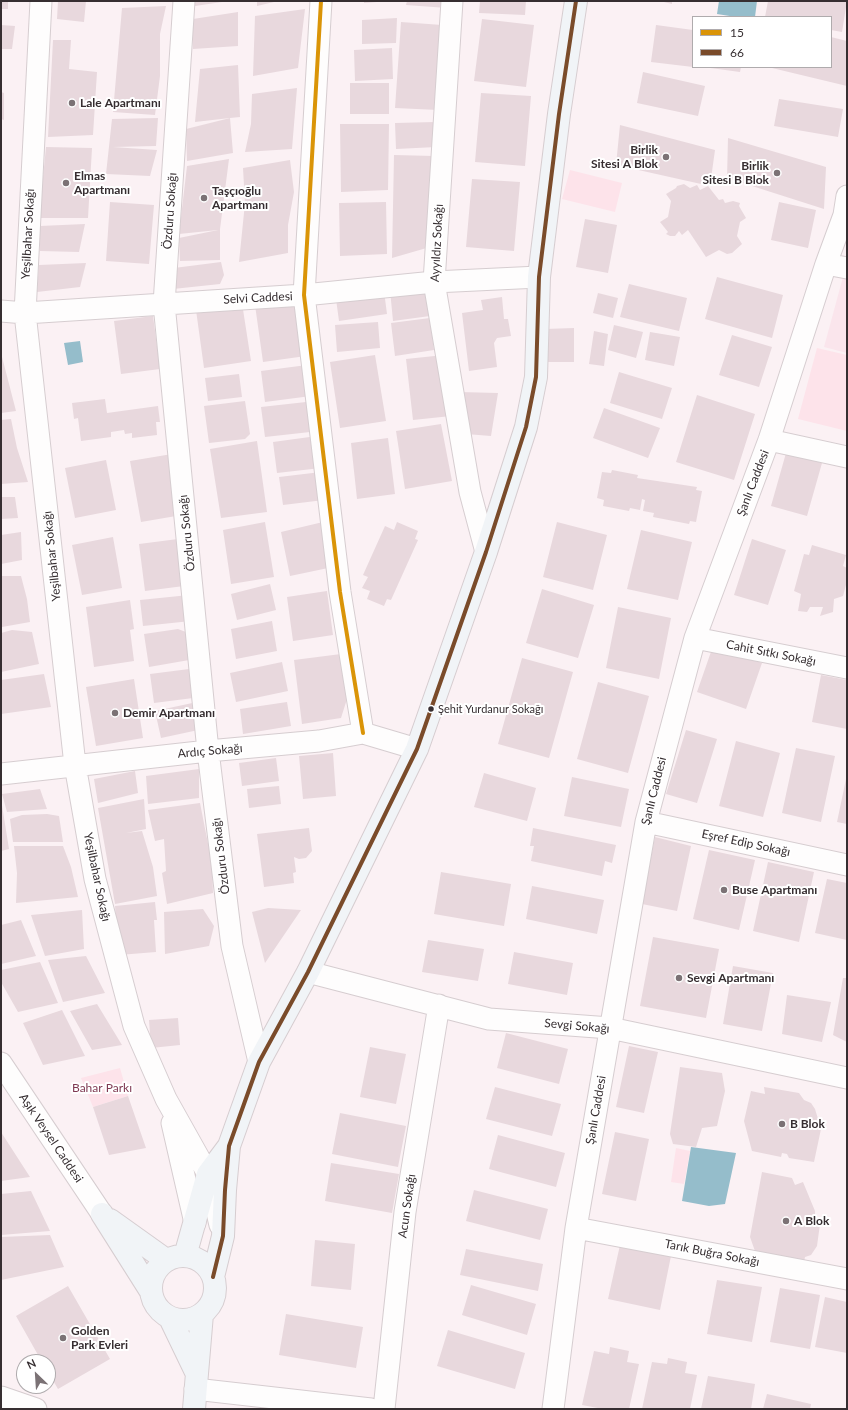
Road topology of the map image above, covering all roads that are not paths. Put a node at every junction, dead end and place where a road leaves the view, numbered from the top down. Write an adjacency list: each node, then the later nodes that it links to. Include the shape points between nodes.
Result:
1 (41, 1): 14 (street, Yeşilbahar Sokağı)
2 (184, 1): 12 (street, Özduru Sokağı)
3 (321, 1): 11 (street)
4 (452, 1): 10 (street, Ayyıldız Sokağı)
5 (576, 1): 9 (street)
6 (846, 209): 7 (street, Şanlı Caddesi)
7 (826, 264): 8 (street); 15 (street, Şanlı Caddesi)
8 (847, 268)
9 (539, 277): 10 (street, Selvi Caddesi); 17 (street, via 536,377 526,428)
10 (434, 282): 11 (street, Selvi Caddesi); 17 (street, Ayyıldız Sokağı, via 470,492)
11 (304, 295): 12 (street, Selvi Caddesi); 20 (street, via 340,592)
12 (164, 304): 14 (street, Selvi Caddesi); 22 (street, Özduru Sokağı)
13 (1, 311): 14 (street, Selvi Caddesi)
14 (25, 313): 23 (street, Yeşilbahar Sokağı)
15 (769, 440): 16 (street); 18 (street, Şanlı Caddesi)
16 (847, 457)
17 (486, 552): 21 (street)
18 (694, 638): 19 (street, Cahit Sıtkı Sokağı); 25 (street, Şanlı Caddesi)
19 (847, 668)
20 (363, 733): 21 (street, Ardıç Sokağı); 22 (street, Ardıç Sokağı, via 319,741)
21 (417, 749): 27 (street)
22 (208, 751): 23 (street, Ardıç Sokağı); 30 (street, Özduru Sokağı, via 232,946)
23 (75, 765): 24 (street, Ardıç Sokağı); 33 (street, Yeşilbahar Sokağı, via 95,879 134,1026)
24 (1, 774)
25 (646, 822): 26 (street, Eşref Edip Sokağı); 29 (street, Şanlı Caddesi)
26 (847, 864)
27 (308, 972): 28 (street, Sevgi Sokağı); 30 (street)
28 (439, 1005): 29 (street, Sevgi Sokağı, via 489,1019); 50 (street, Acun Sokağı, via 404,1212)
29 (610, 1028): 32 (street, Sevgi Sokağı); 38 (street, Şanlı Caddesi)
30 (259, 1062): 34 (street)
31 (1, 1063): 36 (street, Aşık Veysel Caddesi)
32 (847, 1078)
33 (166, 1099): 35 (street, Yeşilbahar Sokağı); 37 (street, Yeşilbahar Sokağı)
34 (229, 1146): 35 (street); 39 (street)
35 (208, 1174): 37 (street); 39 (street, Yeşilbahar Sokağı)
36 (102, 1214): 40 (street, Aşık Veysel Caddesi); 43 (street, Aşık Veysel Caddesi)
37 (195, 1224): 40 (street)
38 (576, 1228): 42 (street, Tarık Buğra Sokağı); 51 (street, Şanlı Caddesi)
39 (223, 1236): 41 (street)
40 (176, 1258): 41 (street, via 194,1258 202,1262); 43 (street, via 154,1274)
41 (213, 1277): 44 (street, via 214,1298)
42 (847, 1279)
43 (150, 1290): 45 (street, via 156,1307)
44 (202, 1314): 45 (street, via 192,1319); 46 (street)
45 (170, 1318): 46 (street)
46 (195, 1390): 49 (street)
47 (1, 1397): 48 (street)
48 (36, 1409)
49 (371, 1409)
50 (384, 1409)
51 (554, 1409)

